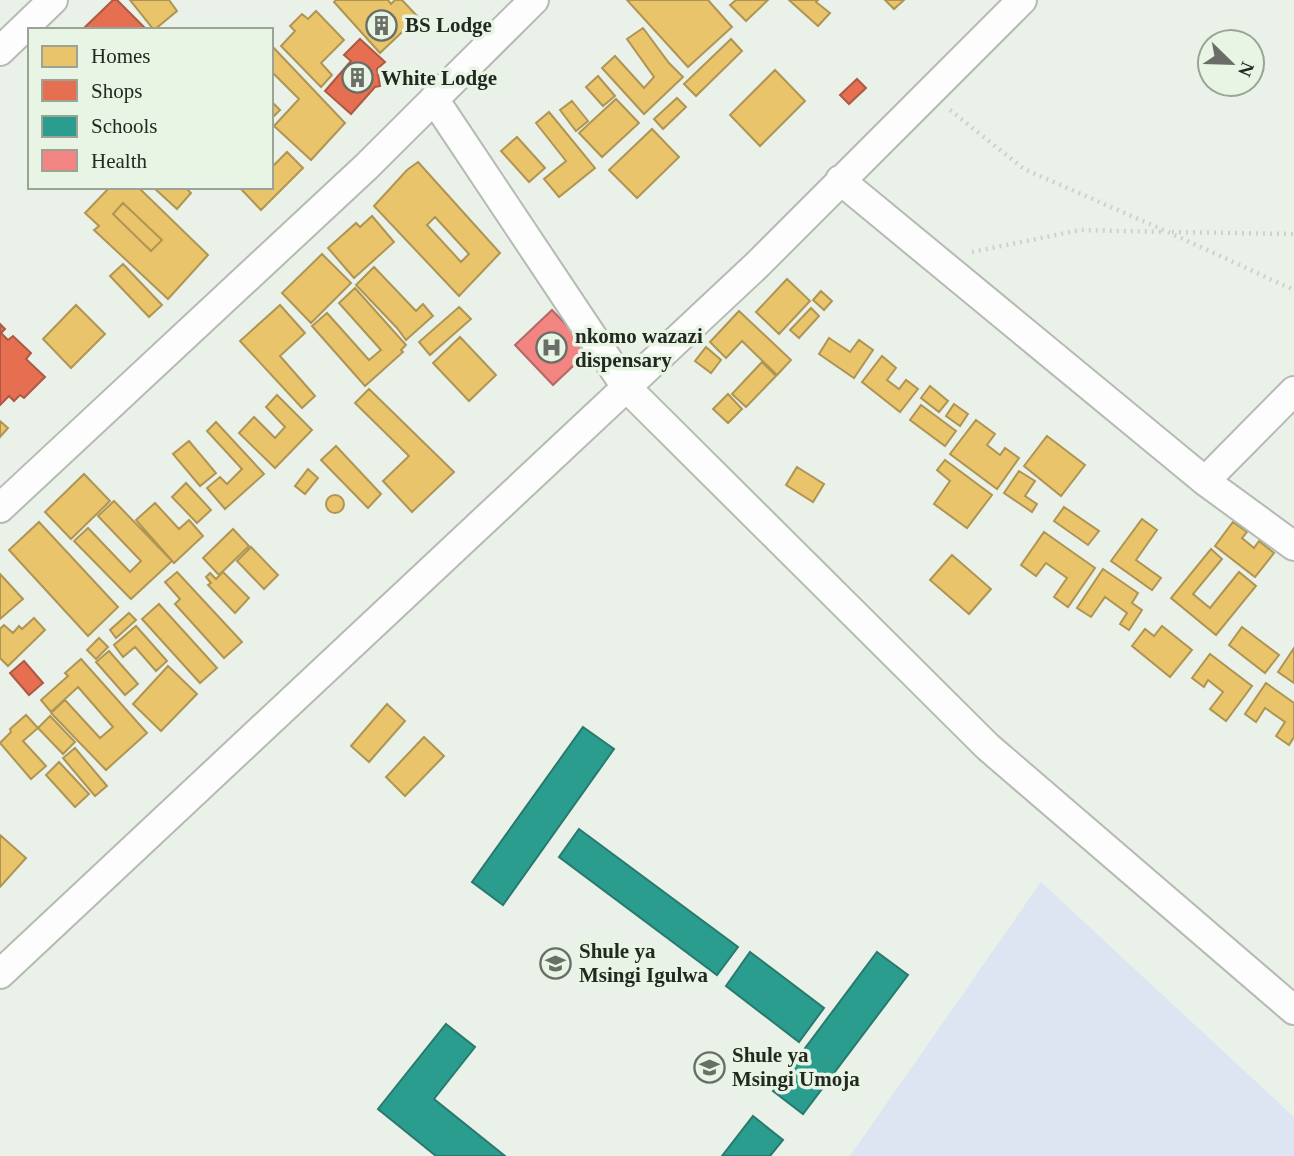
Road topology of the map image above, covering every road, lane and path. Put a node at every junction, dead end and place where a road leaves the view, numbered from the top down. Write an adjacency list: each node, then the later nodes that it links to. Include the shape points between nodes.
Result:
1 (53, 0): 4 (street)
2 (534, 0): 6 (street)
3 (1022, 0): 5 (street)
4 (0, 51)
5 (928, 93): 7 (street); 8 (path, via 1024,169)
6 (434, 99): 12 (street); 15 (street)
7 (840, 180): 10 (street); 12 (street)
8 (1168, 232): 9 (path); 10 (path, via 1080,230); 11 (path)
9 (1294, 234)
10 (936, 259): 14 (street)
11 (1294, 290)
12 (626, 387): 17 (street); 18 (street, via 988,747)
13 (1294, 391): 14 (street)
14 (1205, 481): 16 (street)
15 (0, 508)
16 (1294, 546)
17 (0, 974)
18 (1293, 1006)

